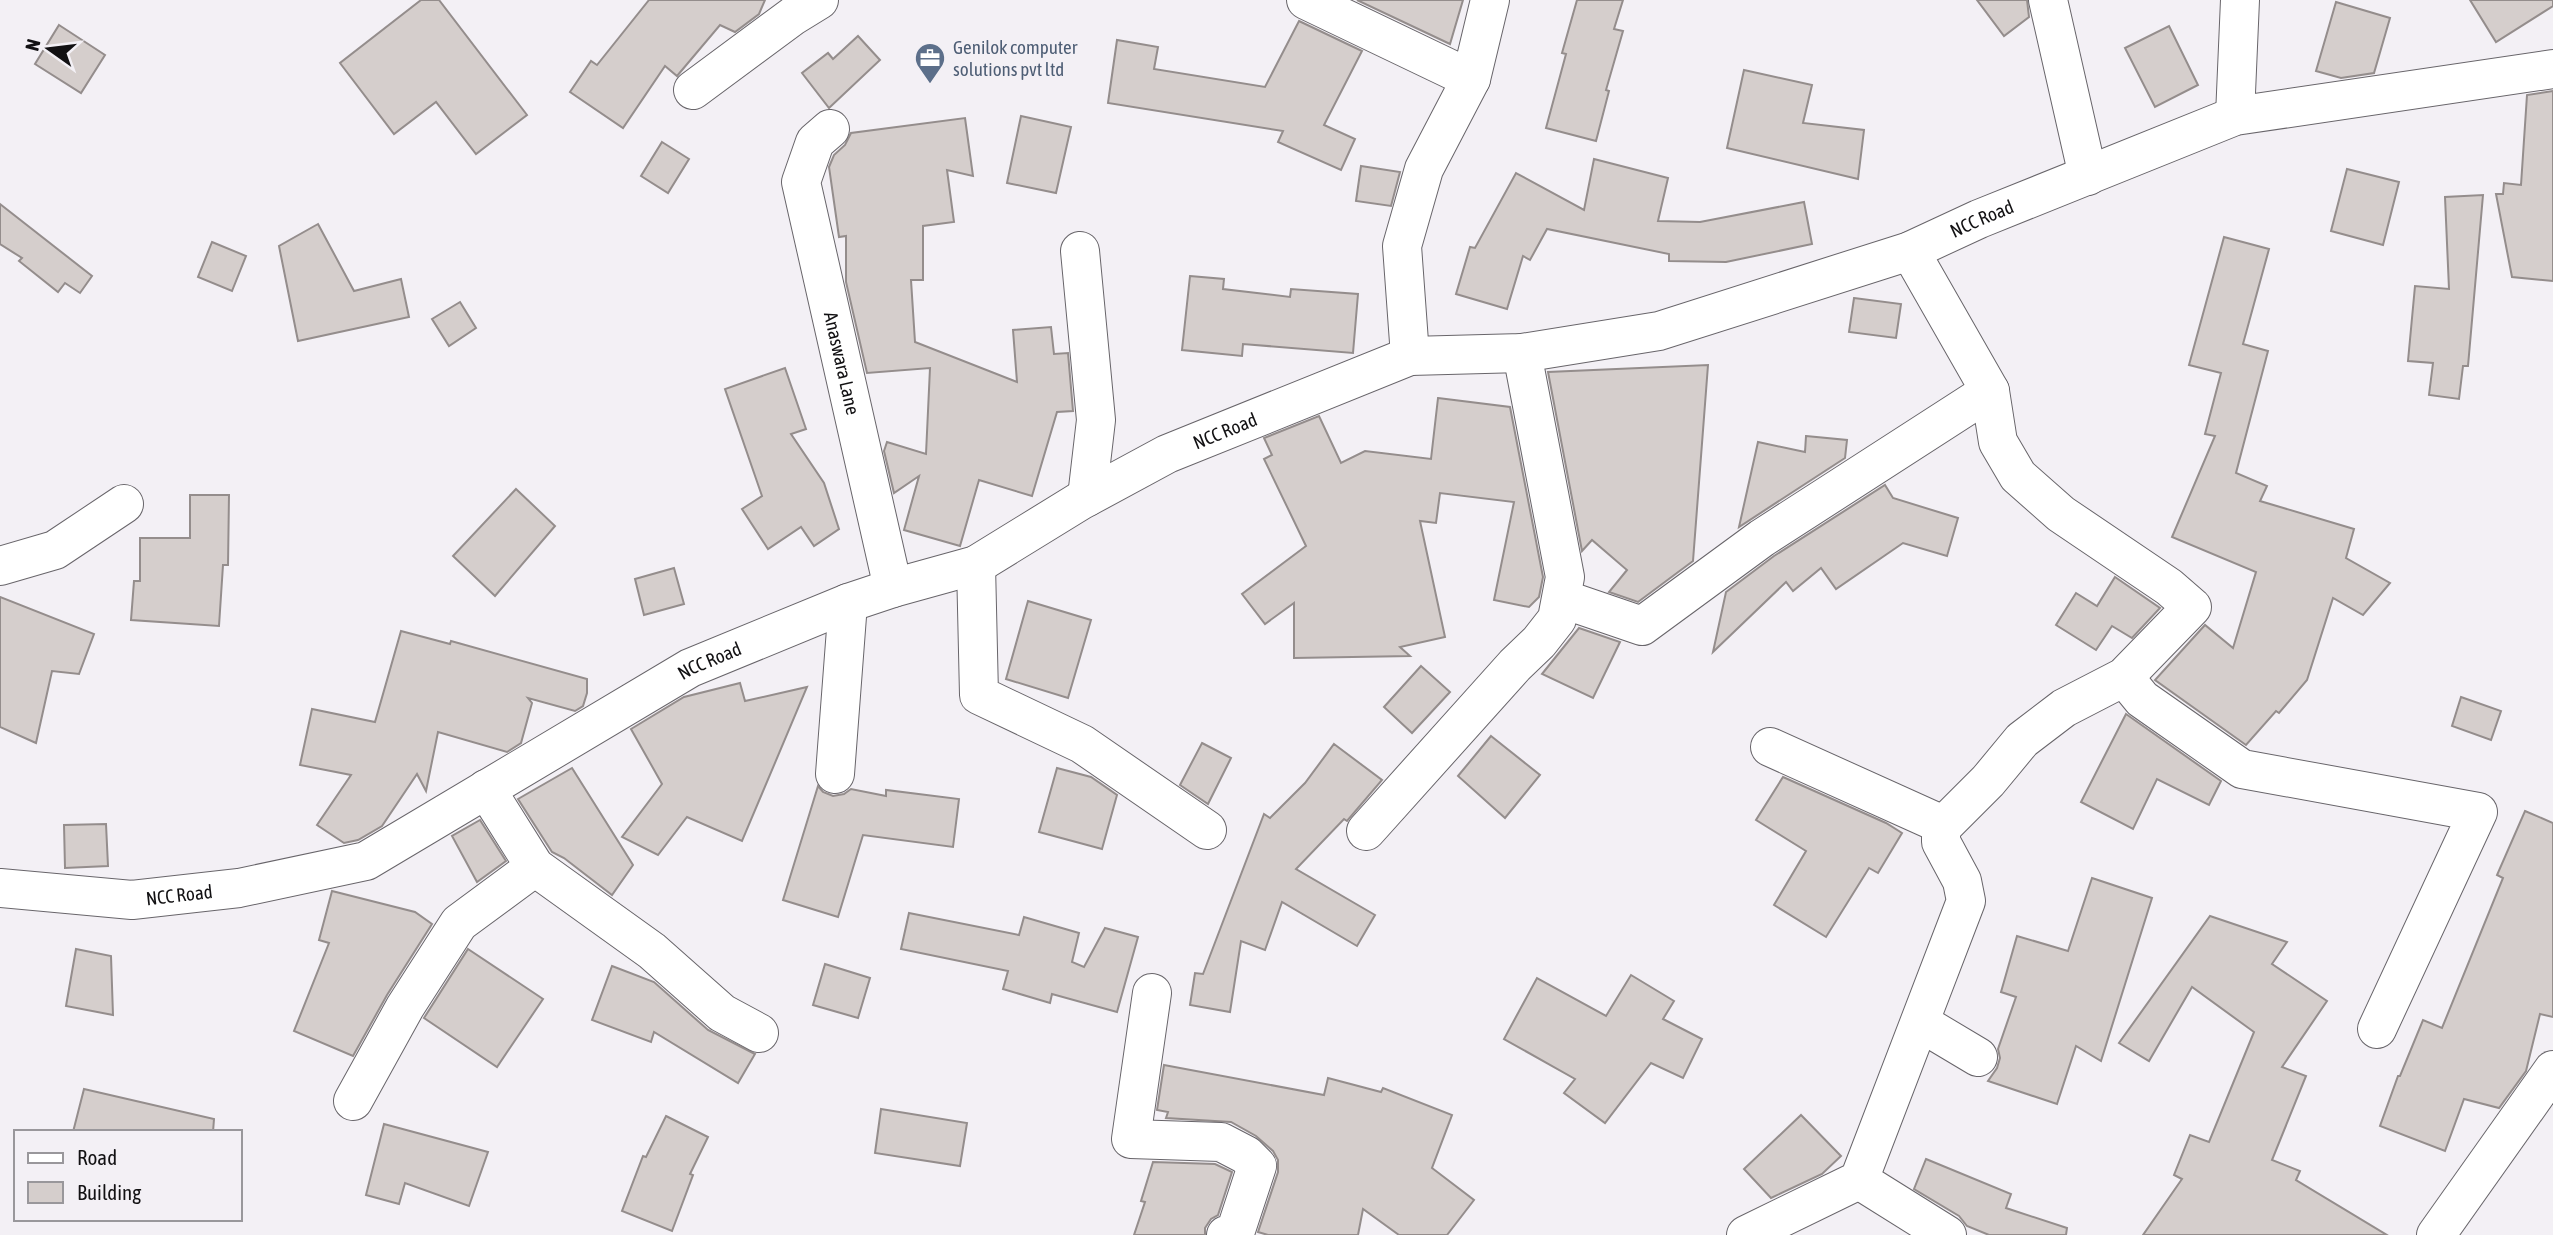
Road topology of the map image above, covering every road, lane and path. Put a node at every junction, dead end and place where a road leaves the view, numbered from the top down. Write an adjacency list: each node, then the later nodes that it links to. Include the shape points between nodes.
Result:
1 (819, 0): 8 (street)
2 (1306, 0): 7 (street)
3 (1490, 0): 7 (street)
4 (2048, 0): 11 (street)
5 (2241, 0): 9 (street)
6 (2553, 69): 9 (street, NCC Road)
7 (1471, 79): 15 (street, via 1424,169 1402,246)
8 (693, 90)
9 (2235, 116): 11 (street, NCC Road)
10 (823, 135): 21 (street, Anaswara Lane, via 801,182)
11 (2088, 176): 13 (street, NCC Road)
12 (1080, 251): 17 (street, via 1096,420)
13 (1910, 251): 14 (street, NCC Road, via 1659,331); 16 (street)
14 (1522, 352): 15 (street, NCC Road); 22 (street, via 1565,577)
15 (1410, 356): 17 (street, NCC Road, via 1167,454)
16 (1990, 391): 22 (street, via 1762,538 1643,626); 24 (street, via 1998,442 2018,475 2061,514 2192,607)
17 (1087, 497): 19 (street, NCC Road)
18 (124, 504): 20 (street, via 55,550)
19 (976, 565): 21 (street, NCC Road); 29 (street, via 979,695 1082,744)
20 (0, 566)
21 (893, 588): 23 (street, NCC Road)
22 (1563, 599): 30 (street, via 1557,619 1539,642)
23 (848, 603): 26 (street); 27 (street, NCC Road, via 690,668)
24 (2123, 677): 28 (street, via 2064,708 2022,740); 35 (street, via 2142,699 2242,769 2478,812)
25 (1770, 747): 28 (street)
26 (835, 775)
27 (486, 789): 31 (street); 32 (street, NCC Road, via 366,861 239,888 132,900)
28 (1943, 825): 34 (street, via 1941,842 1962,881 1966,901)
29 (1207, 830)
30 (1366, 831)
31 (535, 867): 36 (street, via 652,951 722,1013); 39 (street, via 459,923 404,1007)
32 (0, 888)
33 (1152, 993): 41 (street, via 1131,1139 1221,1142 1257,1166 1235,1233)
34 (1921, 1023): 37 (street); 40 (street)
35 (2377, 1029)
36 (758, 1033)
37 (1978, 1058)
38 (2553, 1070): 44 (street)
39 (353, 1101)
40 (1859, 1180): 42 (street); 43 (street)
41 (1226, 1235)
42 (1746, 1235)
43 (1947, 1235)
44 (2436, 1235)

